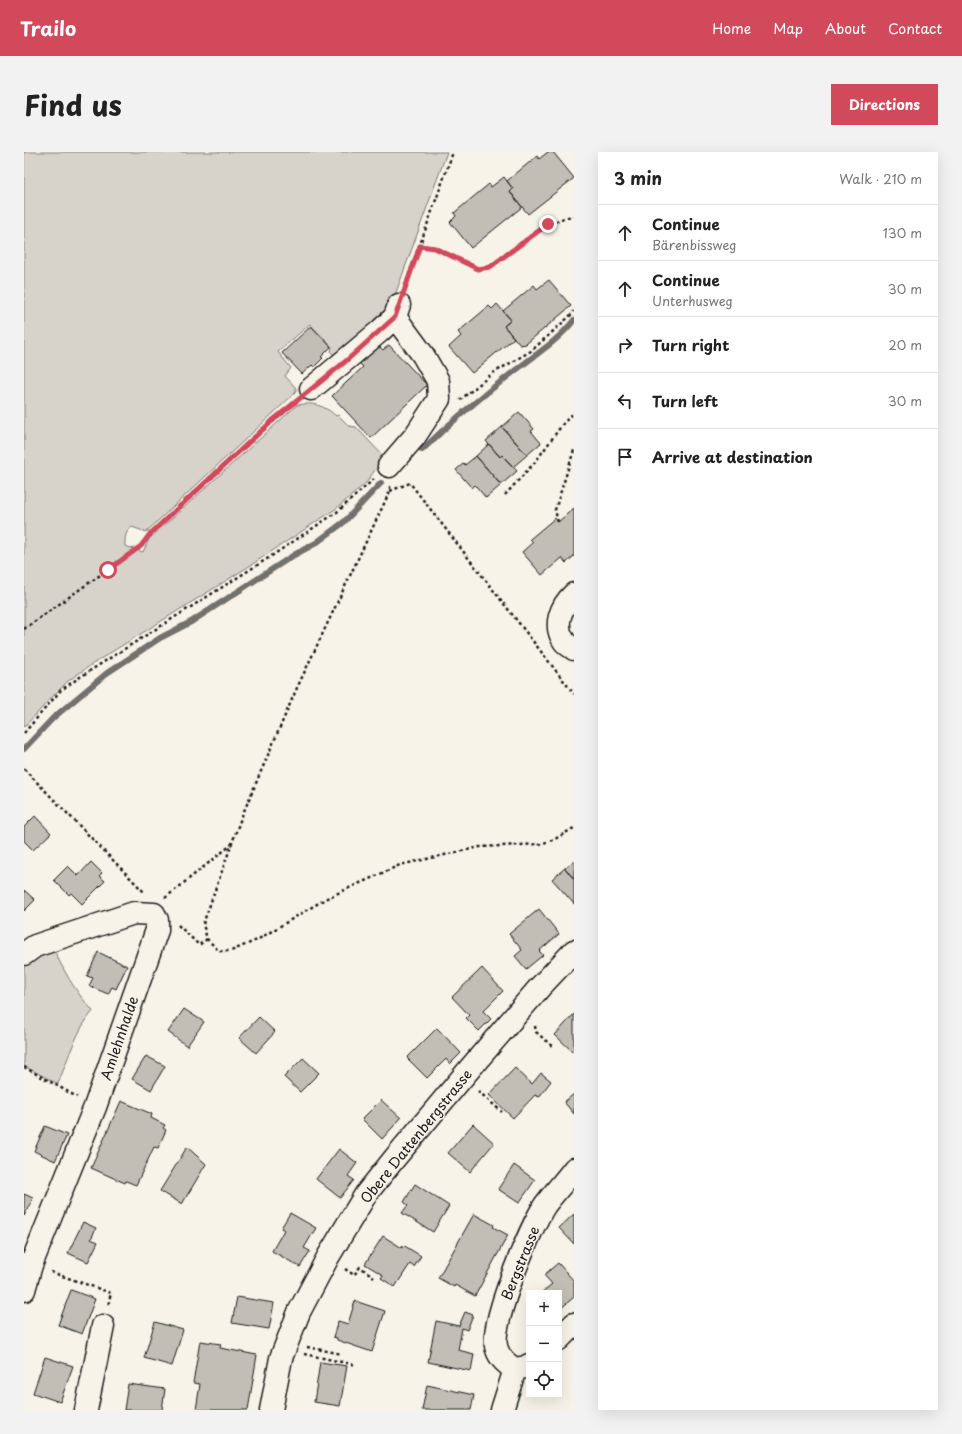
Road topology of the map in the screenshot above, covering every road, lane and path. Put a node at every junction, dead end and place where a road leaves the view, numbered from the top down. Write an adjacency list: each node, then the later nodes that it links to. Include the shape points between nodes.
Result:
1 (453, 152): 3 (path)
2 (574, 216): 3 (path, via 548,224 490,267 478,269 435,248)
3 (420, 246): 4 (path)
4 (397, 311): 6 (street, via 352,356); 10 (street, via 438,381 438,399 416,436)
5 (574, 311): 7 (path, via 531,351 493,374)
6 (312, 389): 15 (path, via 272,421 150,534 134,552)
7 (457, 403)
8 (574, 412): 12 (path, via 536,461)
9 (574, 450): 13 (path, via 555,510)
10 (390, 466): 11 (path); 18 (path, via 338,512 61,690)
11 (390, 492): 17 (path, via 410,483); 21 (path, via 296,690)
12 (505, 495)
13 (558, 522)
14 (574, 594): 16 (street, via 562,610 558,624 564,641)
15 (24, 629)
16 (574, 649)
17 (574, 694)
18 (24, 733)
19 (24, 768): 22 (path)
20 (574, 828): 24 (path, via 541,844 480,847 400,865 327,898 257,940 231,951 219,951)
21 (232, 844): 23 (path); 24 (path, via 203,924)
22 (145, 893)
23 (162, 900)
24 (207, 939): 25 (path)
25 (199, 945)
26 (574, 951): 35 (street, Obere Dattenbergstrasse, via 540,987 389,1165 366,1194)
27 (24, 954): 32 (street, Amlehnhalde, via 35,946 134,913 154,914 157,920 157,930)
28 (534, 1021): 29 (path, via 536,1032)
29 (552, 1046)
30 (24, 1067): 32 (path)
31 (475, 1088): 33 (path)
32 (94, 1107): 36 (street, Amlehnhalde)
33 (502, 1112)
34 (574, 1169): 47 (street, Bergstrasse, via 545,1206 521,1255 496,1329 496,1346 501,1357)
35 (328, 1257): 37 (path, via 354,1275 360,1268); 44 (street, Obere Dattenbergstrasse, via 299,1312)
36 (31, 1265): 38 (street, Amlehnhalde); 39 (path)
37 (374, 1277)
38 (24, 1290)
39 (111, 1293)
40 (574, 1324): 42 (street)
41 (103, 1326): 48 (street)
42 (562, 1336)
43 (306, 1347): 45 (path)
44 (284, 1350): 46 (path); 49 (street, Obere Dattenbergstrasse)
45 (342, 1354)
46 (356, 1365)
47 (522, 1367): 50 (street)
48 (86, 1410)
49 (271, 1410)
50 (502, 1410)

